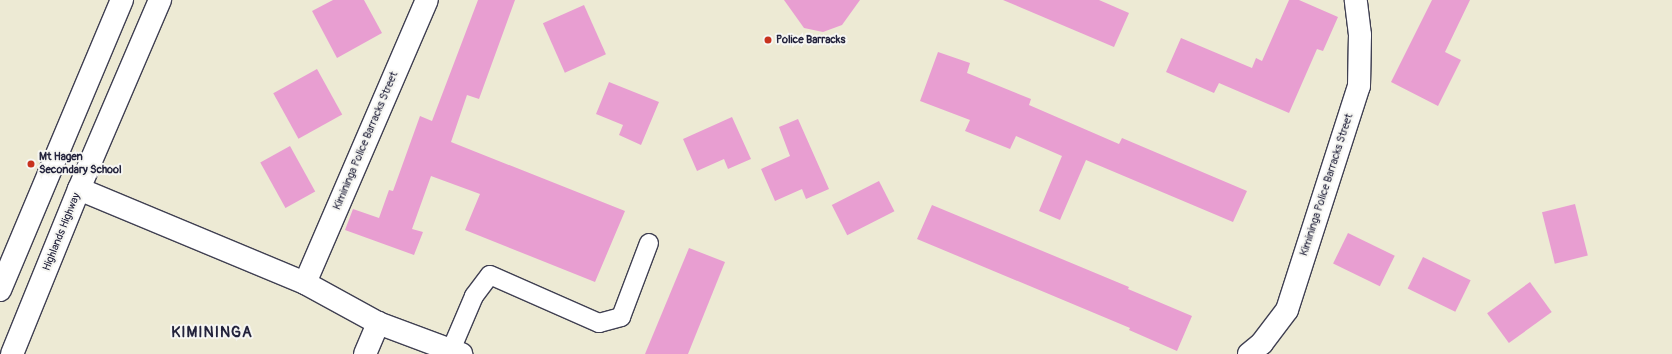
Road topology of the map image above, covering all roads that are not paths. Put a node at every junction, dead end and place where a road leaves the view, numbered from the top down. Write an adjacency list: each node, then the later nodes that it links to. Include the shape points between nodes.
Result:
1 (122, 0): 8 (main road)
2 (160, 0): 5 (main road, Highlands Highway)
3 (427, 0): 7 (main road, Kimininga Police Barracks Street)
4 (1356, 0): 13 (main road, Kimininga Police Barracks Street, via 1360,35 1359,86 1287,310 1262,343)
5 (79, 189): 7 (main road); 11 (main road, Highlands Highway)
6 (649, 243): 10 (lane, via 620,317 598,323 490,275 474,296)
7 (305, 283): 9 (main road)
8 (0, 290)
9 (378, 323): 10 (main road); 12 (main road)
10 (456, 352)
11 (12, 354)
12 (365, 354)
13 (1249, 354)

